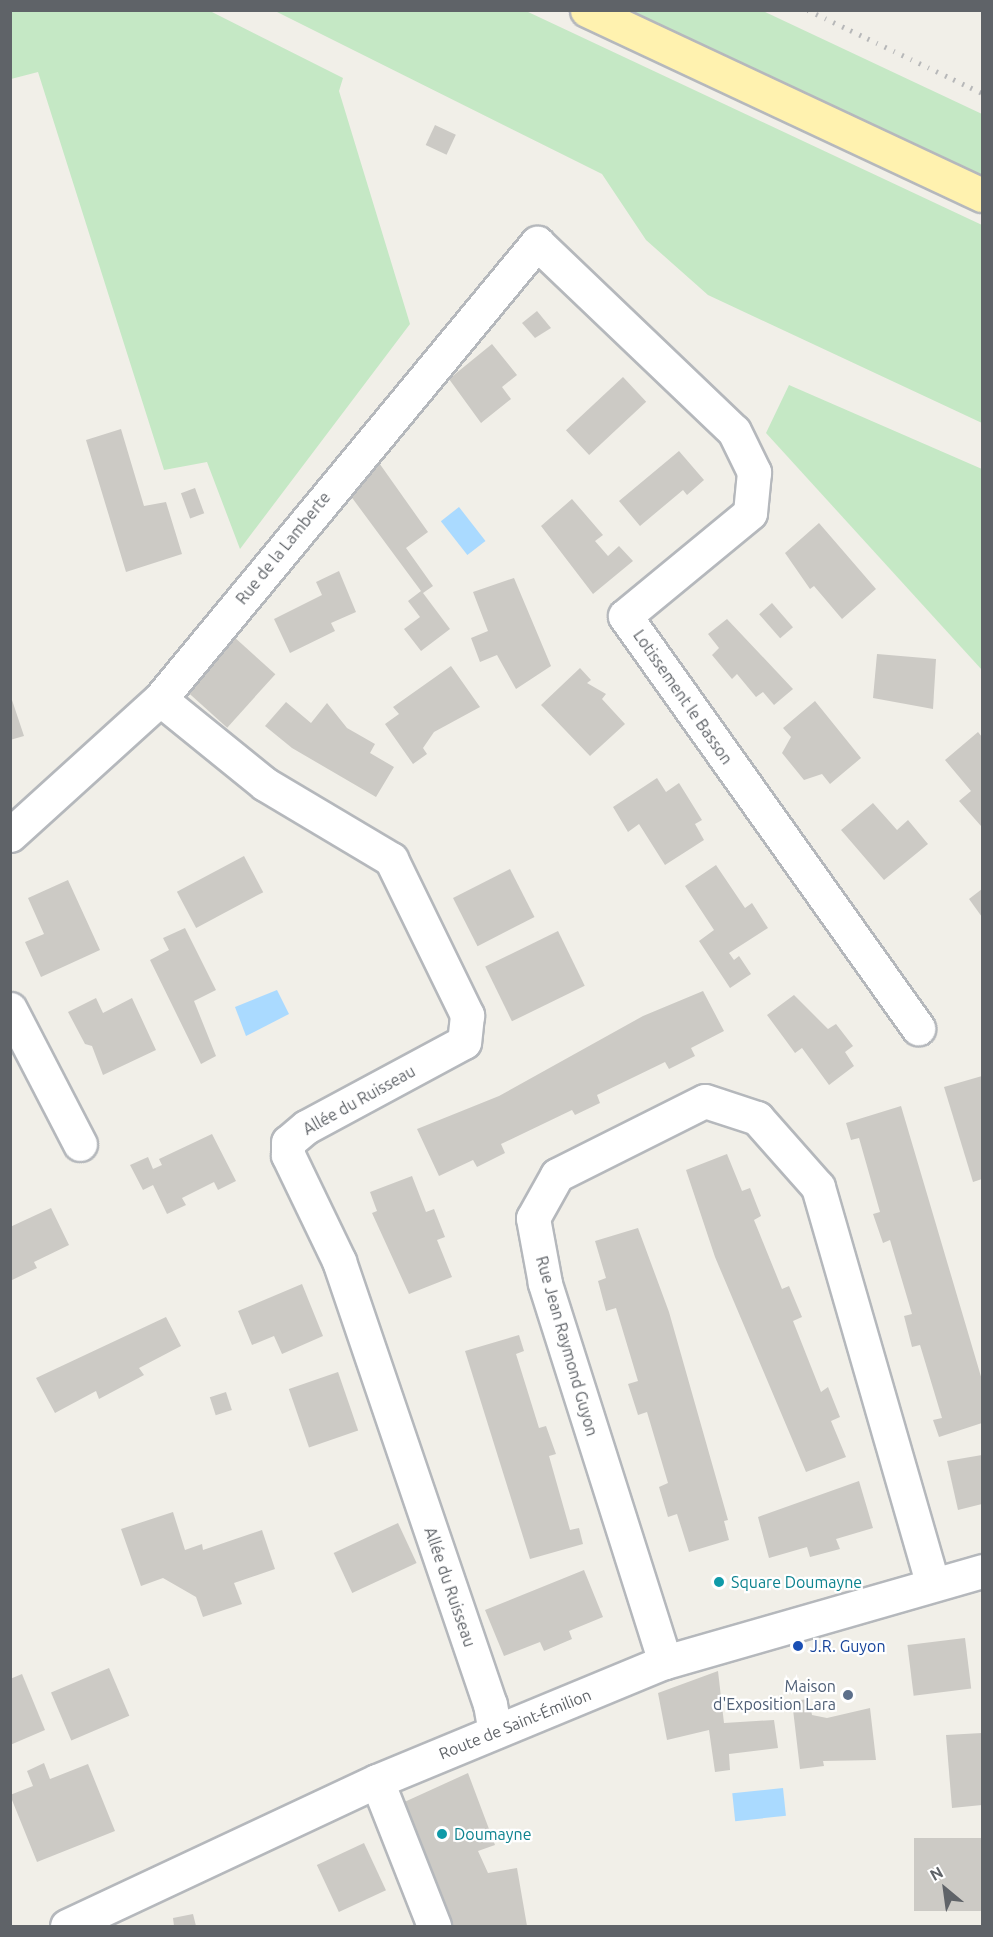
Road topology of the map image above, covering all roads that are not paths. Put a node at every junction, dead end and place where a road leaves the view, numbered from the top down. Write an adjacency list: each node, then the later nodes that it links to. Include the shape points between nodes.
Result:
1 (587, 10): 2 (main road)
2 (982, 195)
3 (537, 243): 4 (street, Rue de la Lamberte); 7 (street, Lotissement le Basson, via 734,431 754,472 750,513 625,616)
4 (160, 699): 5 (street, Rue de la Lamberte); 12 (street, Allée du Ruisseau, via 265,784 391,859 467,1015 464,1042 306,1127 288,1142 288,1155 339,1262 490,1704)
5 (10, 835)
6 (10, 1009): 8 (street)
7 (918, 1028)
8 (80, 1144)
9 (982, 1571): 10 (street, Route de Saint-Émilion)
10 (932, 1583): 11 (street, Route de Saint-Émilion); 11 (street, Rue Jean Raymond Guyon, via 818,1187 757,1118 705,1101 557,1175 533,1218 545,1283)
11 (665, 1662): 12 (street, Route de Saint-Émilion)
12 (495, 1732): 13 (street, Route de Saint-Émilion)
13 (377, 1780): 14 (street, Route de Saint-Émilion); 15 (street)
14 (67, 1926)
15 (434, 1926)

